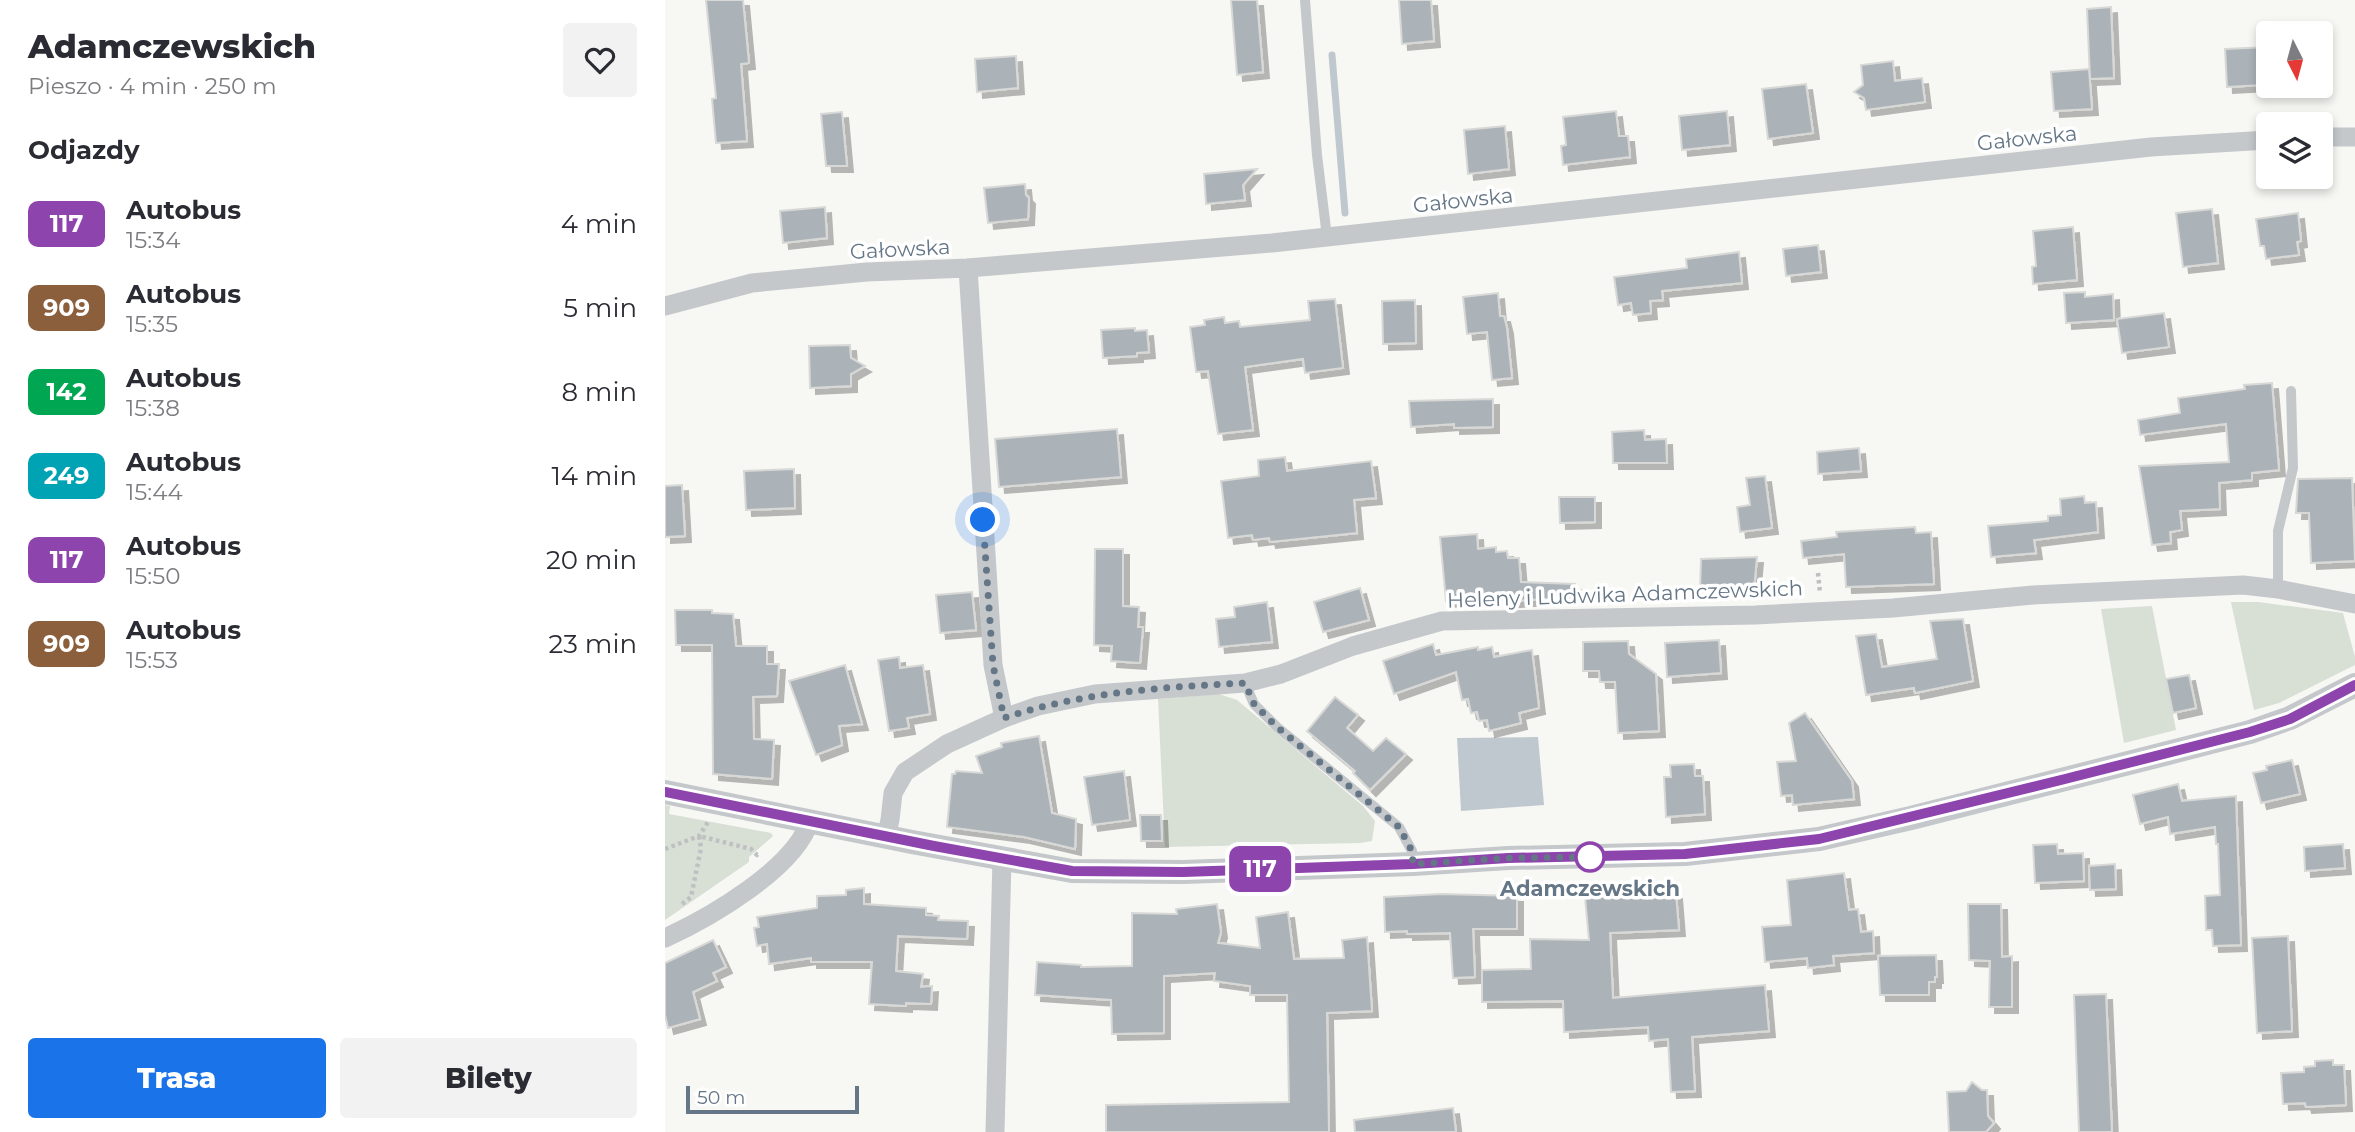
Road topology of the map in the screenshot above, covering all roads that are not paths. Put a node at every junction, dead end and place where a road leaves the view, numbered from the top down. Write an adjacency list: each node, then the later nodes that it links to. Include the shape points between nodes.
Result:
1 (1305, 0): 5 (lane)
2 (2355, 136): 3 (street)
3 (2333, 137)
4 (2256, 141): 5 (street, Gałowska, via 2151,147)
5 (1327, 237): 6 (street, Gałowska)
6 (968, 268): 7 (street, Gałowska, via 753,283); 13 (street, via 993,665)
7 (665, 306)
8 (2291, 391): 9 (lane, via 2293,468 2278,531)
9 (2278, 589): 10 (street, Heleny i Ludwika Adamczewskich); 11 (street, Heleny i Ludwika Adamczewskich, via 2243,585 2181,588 1755,615 1442,621)
10 (2355, 604)
11 (1245, 683): 13 (street, Heleny i Ludwika Adamczewskich, via 1095,694); 18 (lane, via 1254,704 1277,727 1399,827 1412,851)
12 (2355, 685): 18 (street, via 2290,719 2250,732 1819,839 1685,854)
13 (1004, 718): 16 (street, Heleny i Ludwika Adamczewskich, via 947,744 905,772 893,793)
14 (665, 792): 15 (street)
15 (810, 820): 16 (street); 19 (street, via 793,850 762,879 718,910)
16 (886, 836): 17 (street)
17 (1002, 859): 18 (street, via 1117,873); 20 (street)
18 (1413, 864)
19 (665, 938)
20 (995, 1132)

